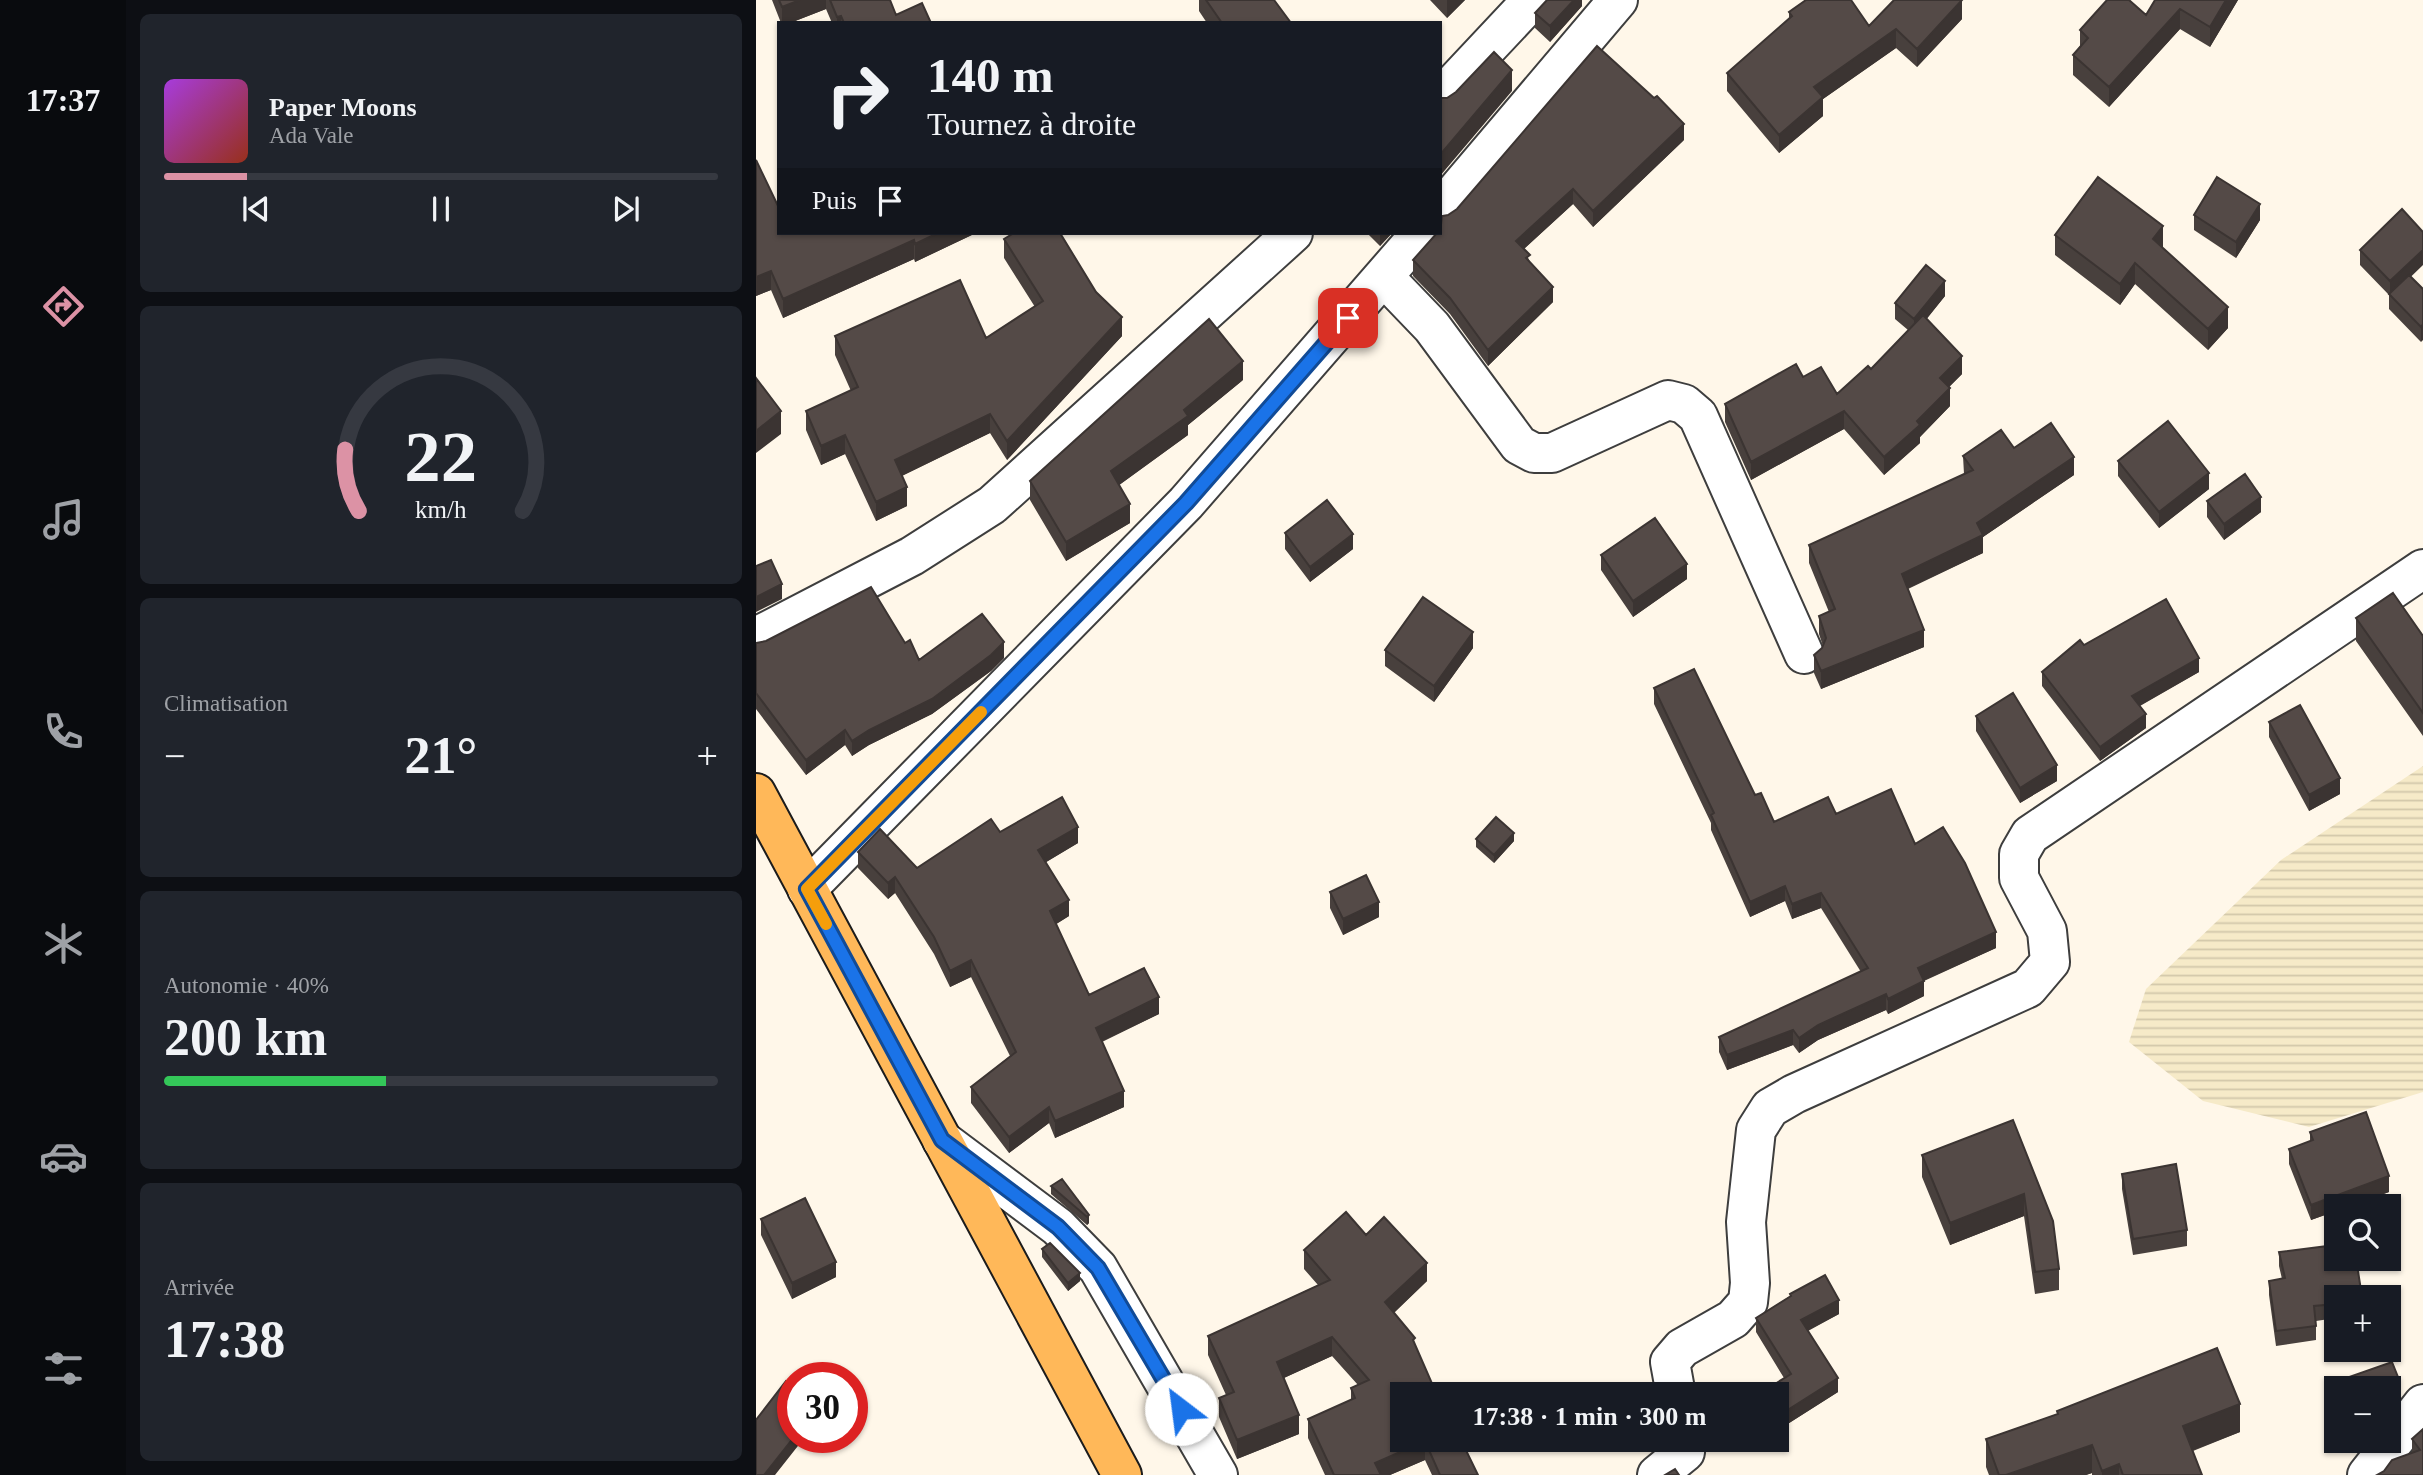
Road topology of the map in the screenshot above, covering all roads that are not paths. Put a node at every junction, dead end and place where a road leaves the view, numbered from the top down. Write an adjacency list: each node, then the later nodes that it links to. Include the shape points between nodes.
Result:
1 (1532, 0): 3 (street)
2 (1618, 0): 4 (street)
3 (1442, 95)
4 (1442, 208)
5 (1291, 235): 9 (street, via 992,505 912,556)
6 (1419, 235): 7 (street)
7 (1384, 277): 10 (street, via 1432,327 1519,445 1534,453 1552,453 1668,400 1684,404 1698,416); 12 (street, via 1186,503)
8 (2423, 569): 14 (street, via 2030,835 2020,854 2019,878 2047,930 2050,962 2028,988 1770,1108 1756,1130 1751,1169 1746,1222 1748,1302 1733,1319 1682,1348 1670,1362)
9 (756, 637)
10 (1804, 654)
11 (756, 793): 12 (main road)
12 (807, 889): 13 (main road)
13 (942, 1140): 17 (main road); 18 (street, via 1058,1227 1098,1268)
14 (1674, 1382)
15 (2423, 1404): 20 (street)
16 (1685, 1452): 19 (street)
17 (1122, 1475)
18 (1218, 1475)
19 (1657, 1475)
20 (2367, 1475)

